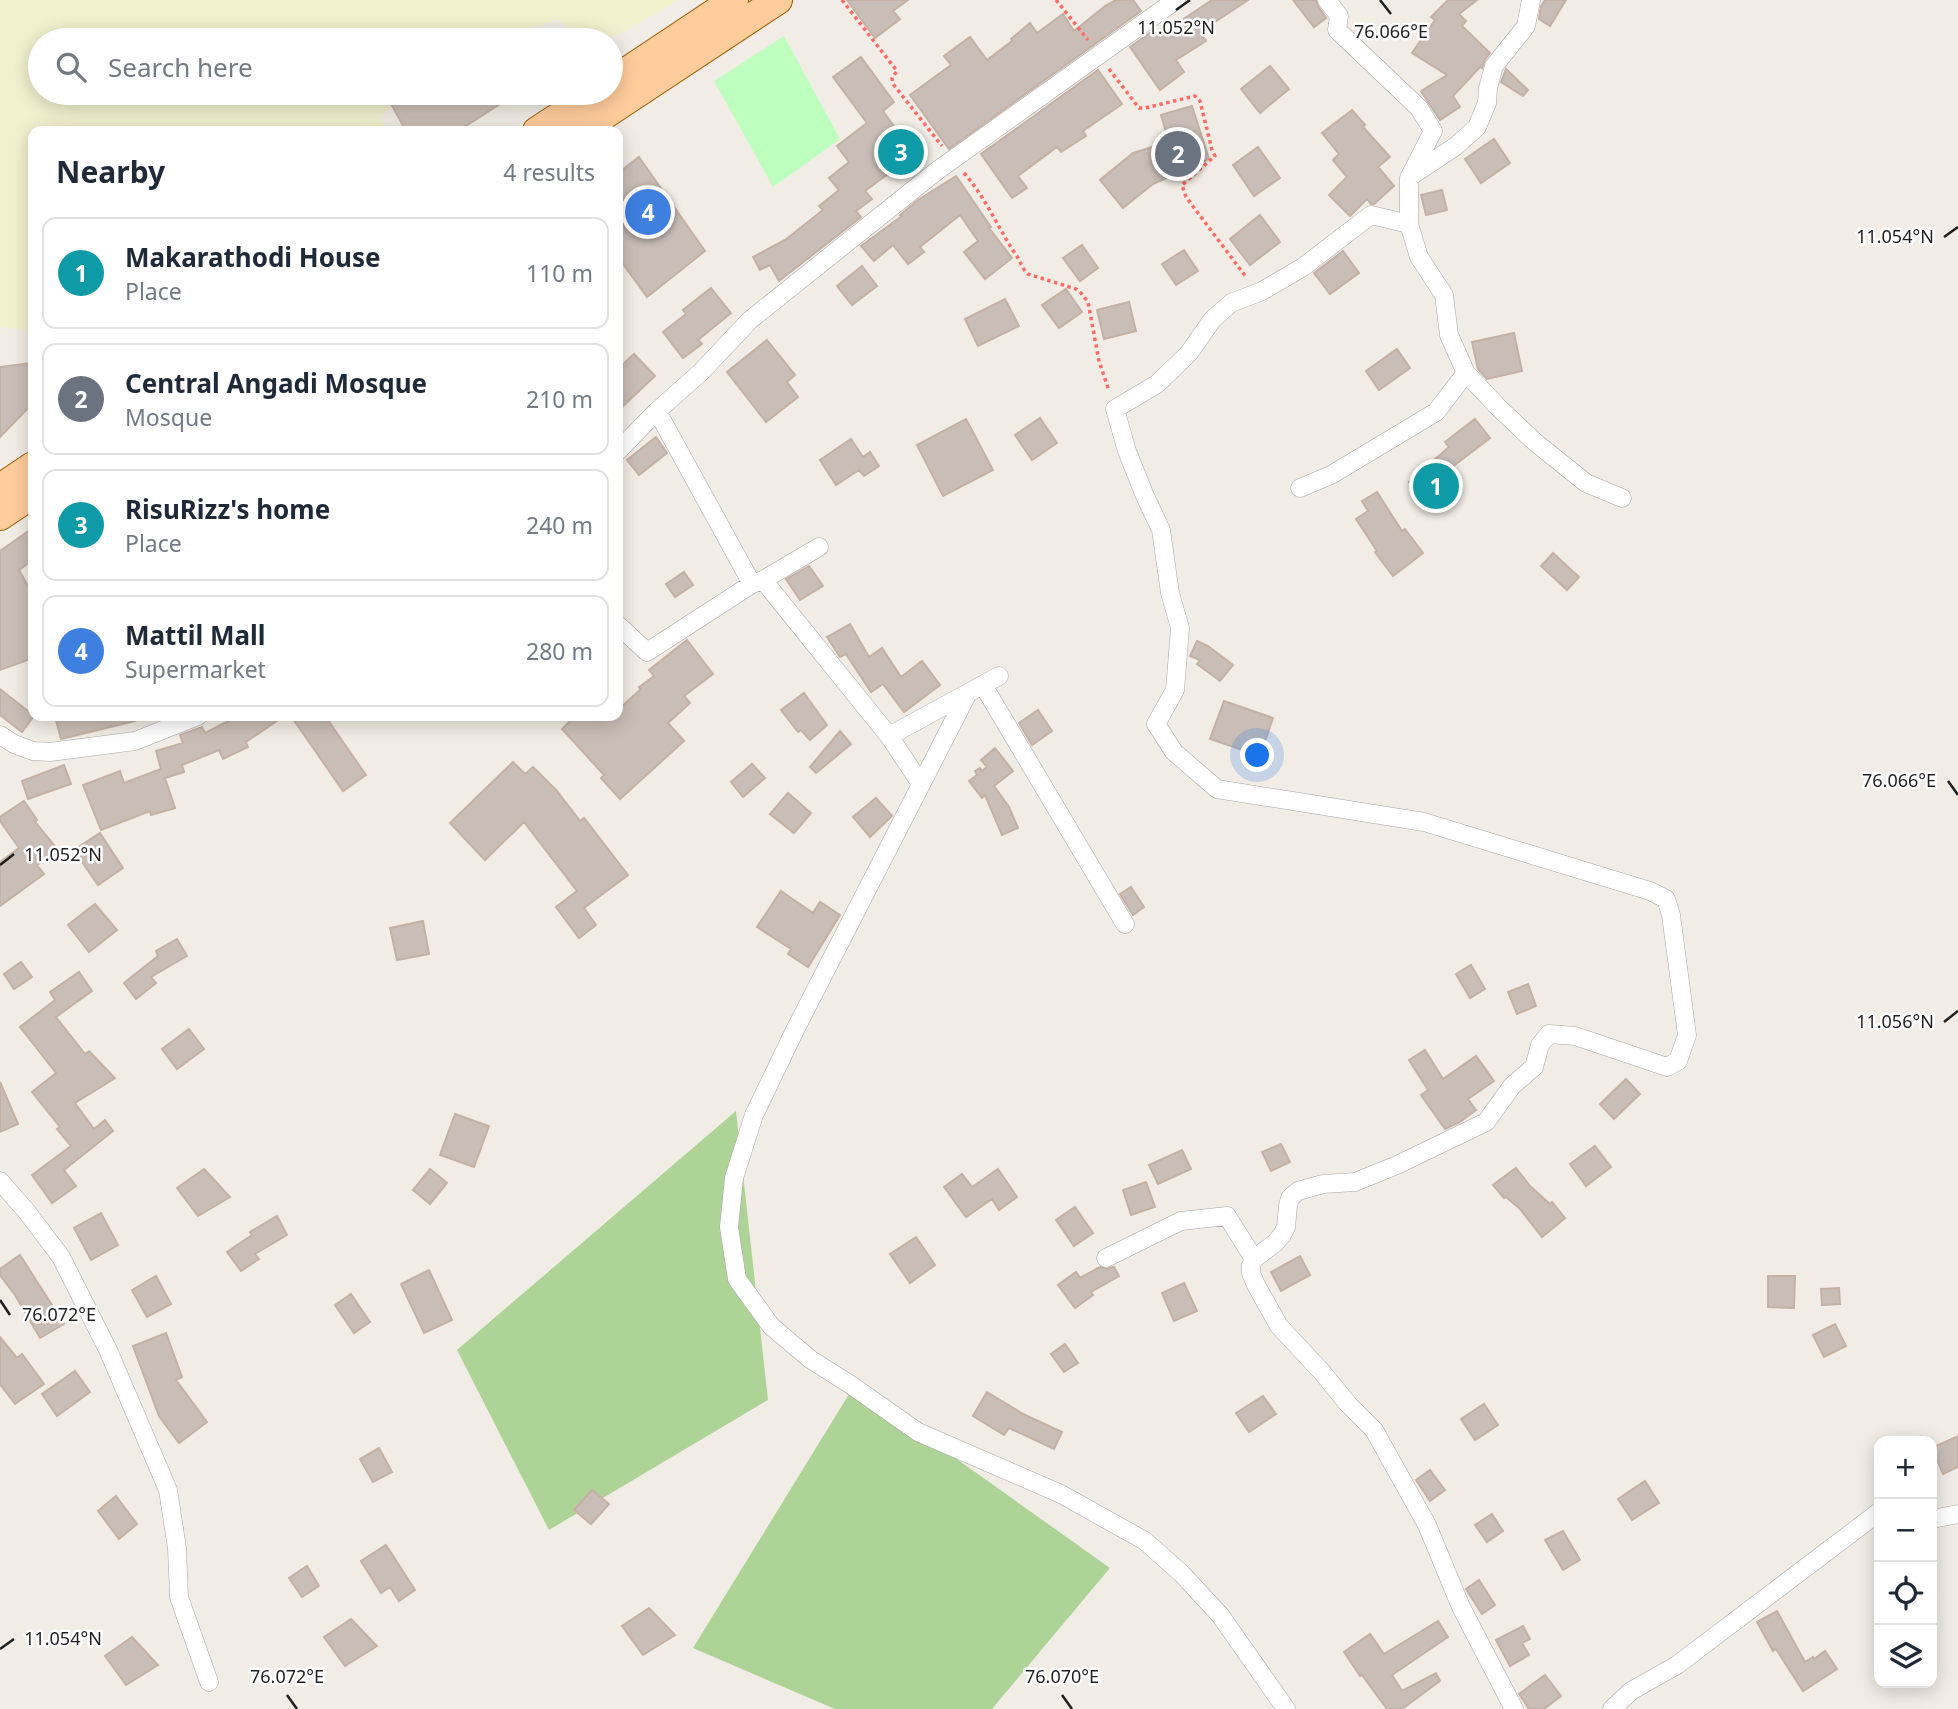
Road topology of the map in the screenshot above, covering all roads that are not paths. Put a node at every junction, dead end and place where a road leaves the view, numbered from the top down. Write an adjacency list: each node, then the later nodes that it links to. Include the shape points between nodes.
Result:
1 (734, 0): 6 (main road)
2 (778, 0): 7 (main road)
3 (1177, 0): 15 (street, via 952,159 750,320)
4 (1327, 0): 12 (street, via 1339,16 1337,30 1419,108 1433,131)
5 (1531, 0): 12 (street, via 1526,26 1494,66 1478,127)
6 (623, 74)
7 (623, 103)
8 (577, 105): 10 (main road)
9 (619, 105): 11 (main road)
10 (545, 126)
11 (588, 126)
12 (1409, 178): 13 (street)
13 (1409, 224): 14 (street, via 1419,257 1444,295 1449,335); 35 (street, via 1371,215 1303,267 1231,303 1157,384 1115,410 1127,452 1161,530 1180,628 1175,690 1156,724 1174,752 1217,789 1424,822 1666,899 1687,1035 1678,1061 1667,1067 1575,1036 1549,1034 1540,1045 1534,1067 1512,1086 1486,1122 1355,1182 1298,1191 1290,1198 1282,1235)
14 (1466, 373): 19 (street, via 1436,412 1331,475); 21 (street, via 1535,442 1586,483)
15 (657, 411): 16 (street); 24 (street)
16 (623, 447)
17 (28, 469): 18 (main road)
18 (0, 488)
19 (1300, 488)
20 (28, 497): 22 (main road)
21 (1622, 498)
22 (0, 516)
23 (820, 547): 24 (street)
24 (757, 582): 25 (street, via 647,652); 30 (street)
25 (623, 630)
26 (999, 676): 27 (street)
27 (975, 689): 30 (street); 31 (street); 32 (street)
28 (185, 721): 29 (street, via 135,741 50,752 33,751)
29 (0, 735)
30 (889, 736): 31 (street)
31 (921, 783): 40 (street, via 754,1115 734,1178 729,1227 737,1279 771,1326 810,1359 918,1432 1061,1494 1145,1541 1220,1615)
32 (1125, 924)
33 (0, 1181): 39 (street, via 61,1257 108,1350 168,1490 179,1597)
34 (1106, 1258): 35 (street, via 1181,1221 1227,1216)
35 (1254, 1259): 41 (street, via 1251,1273 1279,1326 1374,1430 1427,1525 1451,1584)
36 (1958, 1514): 38 (street)
37 (1874, 1517): 42 (street)
38 (1937, 1517)
39 (209, 1682)
40 (1286, 1709)
41 (1514, 1709)
42 (1612, 1709)

